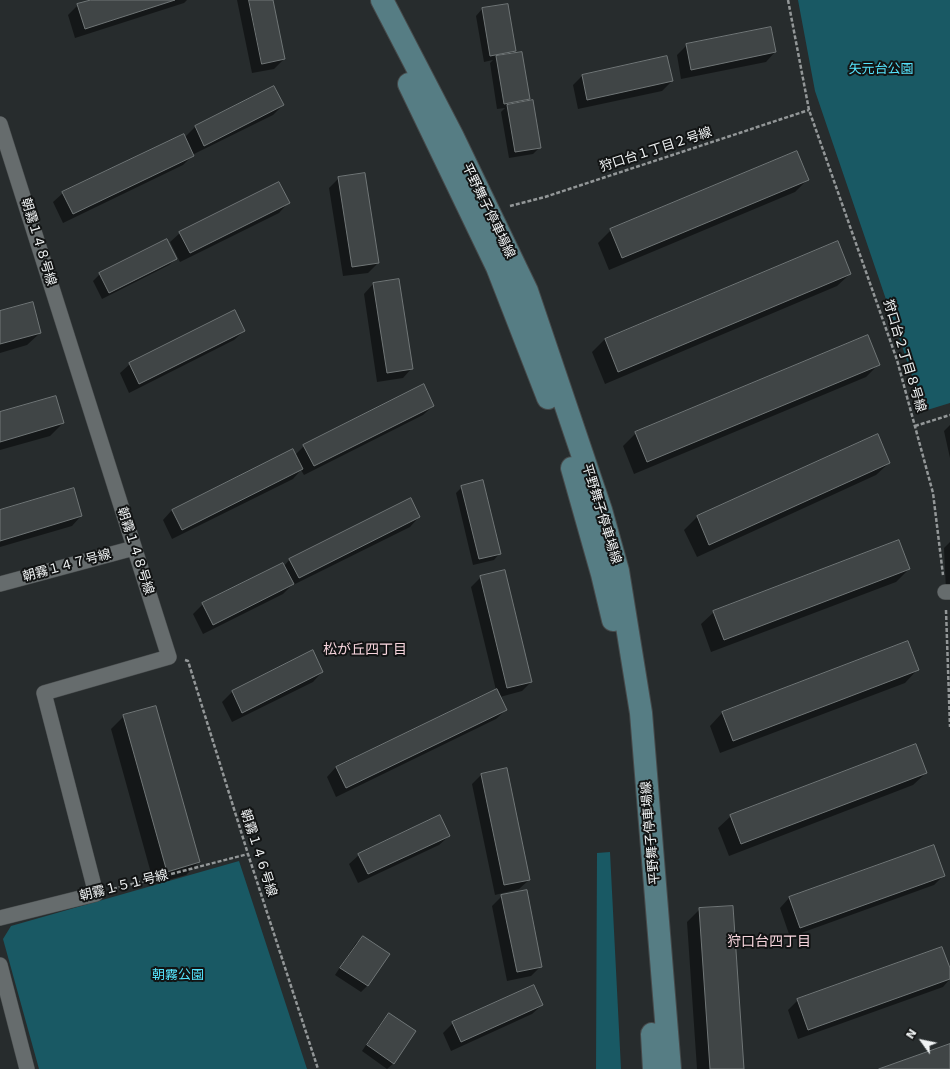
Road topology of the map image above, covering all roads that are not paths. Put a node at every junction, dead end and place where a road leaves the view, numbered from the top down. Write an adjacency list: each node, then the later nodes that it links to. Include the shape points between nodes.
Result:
1 (369, 0): 10 (main road, 平野舞子停車場線, via 497,267 562,432 602,574 620,648 631,717)
2 (382, 0): 11 (main road, 平野舞子停車場線, via 452,135 527,291 601,510 618,571 641,713)
3 (0, 124): 4 (street, 朝霧１４８号線)
4 (134, 548): 5 (street, 朝霧１４７号線); 6 (street, 朝霧１４８号線, via 169,657 44,694)
5 (0, 584)
6 (96, 894): 7 (street, 朝霧１５１号線)
7 (0, 918)
8 (0, 966): 9 (street)
9 (27, 1069)
10 (654, 1069)
11 (670, 1069)

